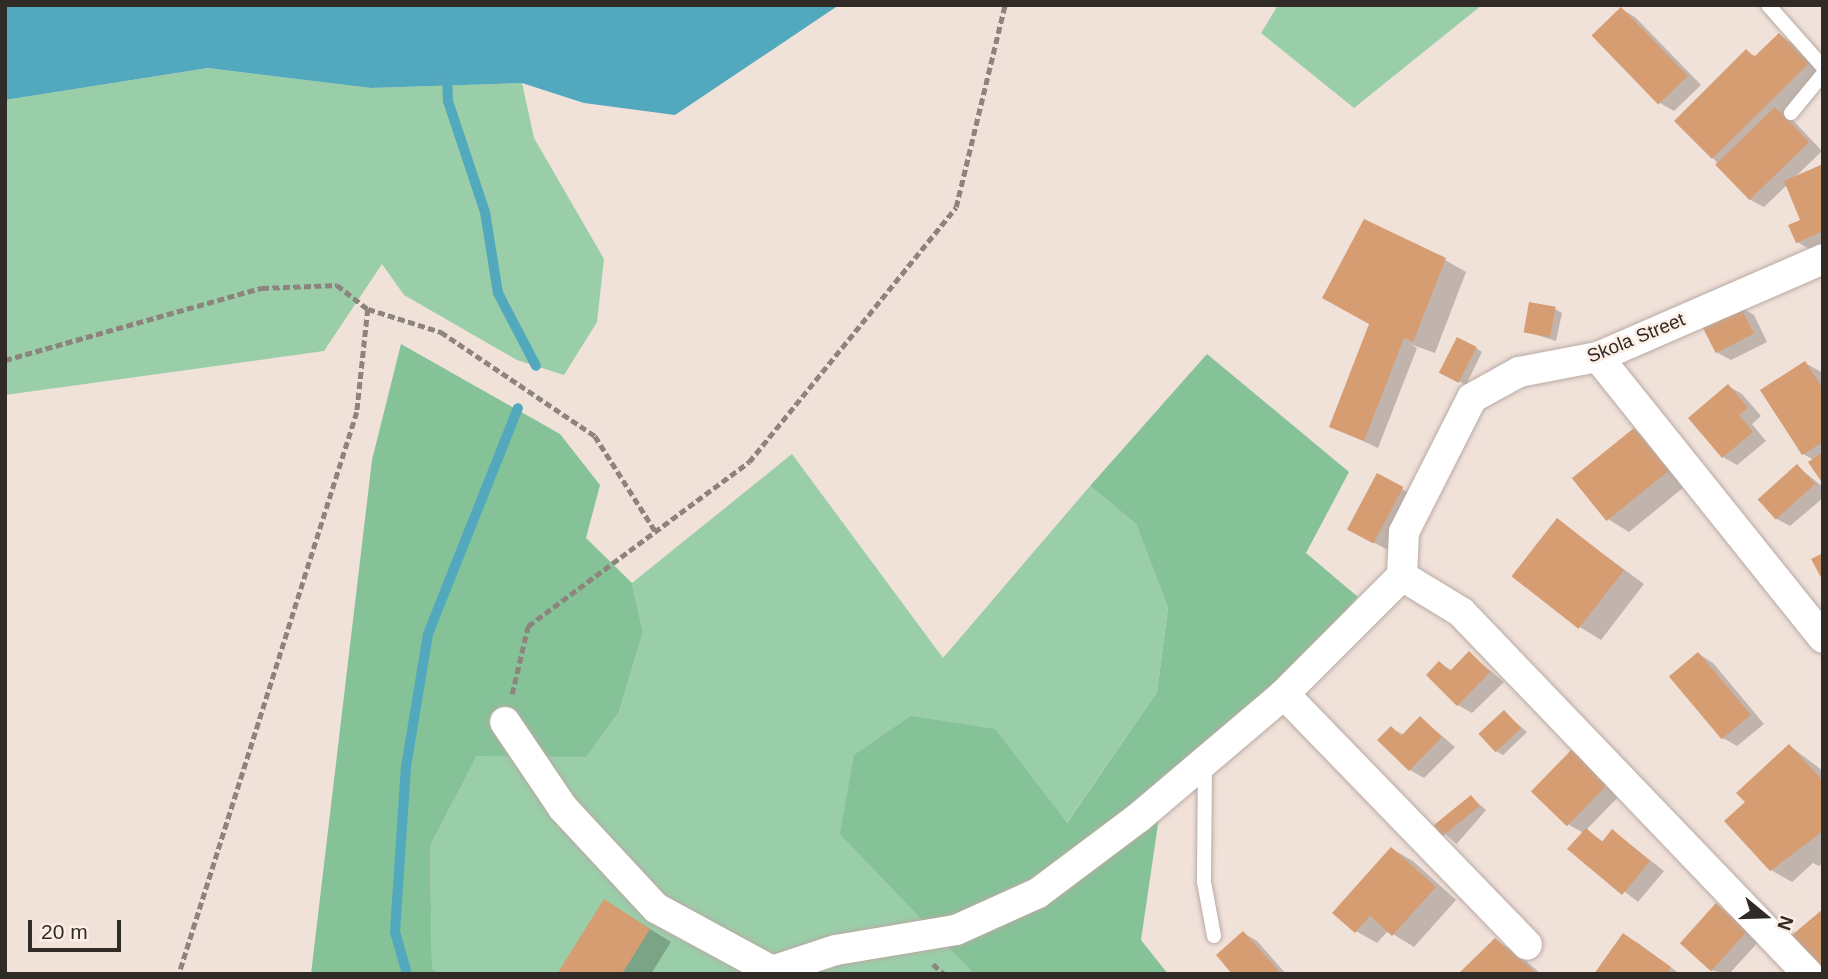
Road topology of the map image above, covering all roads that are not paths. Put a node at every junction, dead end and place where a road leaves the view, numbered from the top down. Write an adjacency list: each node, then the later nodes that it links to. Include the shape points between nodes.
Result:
1 (1768, 5): 2 (lane)
2 (1823, 67)
3 (1823, 74): 4 (lane)
4 (1791, 113)
5 (1823, 259): 6 (street, Skola Street)
6 (1598, 357): 7 (street, Skola Street, via 1519,372 1472,398 1404,532); 8 (street)
7 (1402, 576): 9 (street); 14 (street, via 1461,612)
8 (1823, 638)
9 (1284, 694): 11 (street); 13 (street)
10 (505, 722): 11 (street, via 564,808 656,908 772,971 836,950 956,930 1038,893)
11 (1205, 761): 12 (lane, via 1204,882)
12 (1214, 936)
13 (1527, 945)
14 (1808, 974)

